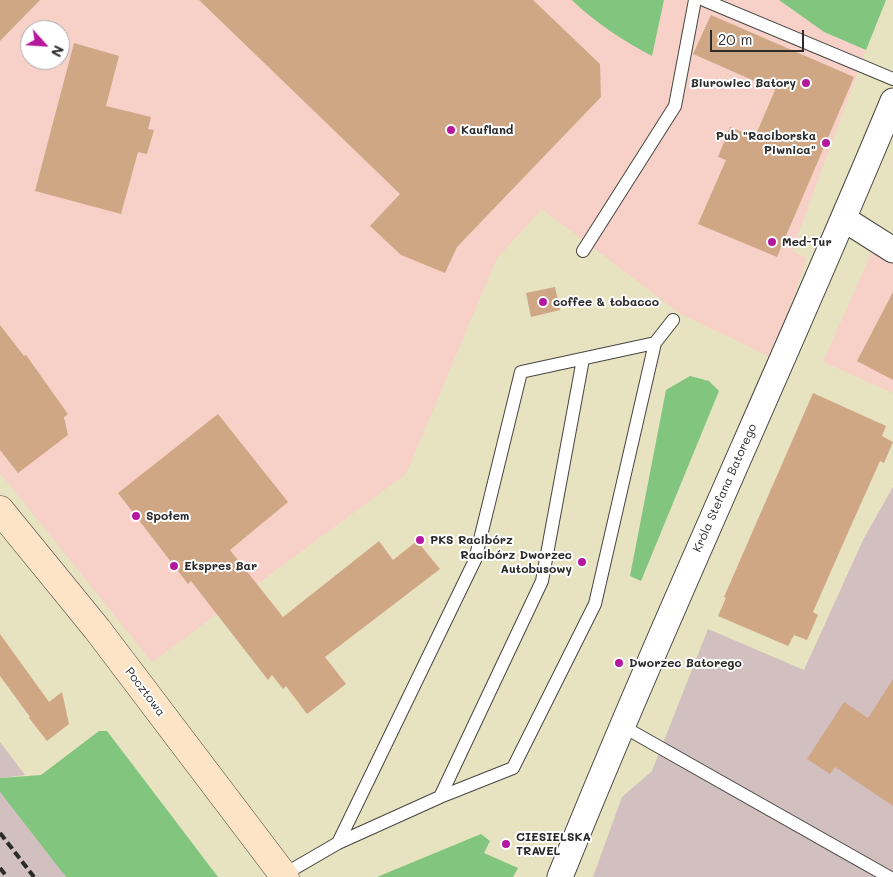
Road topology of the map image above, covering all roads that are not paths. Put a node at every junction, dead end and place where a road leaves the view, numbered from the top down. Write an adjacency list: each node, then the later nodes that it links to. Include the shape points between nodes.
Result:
1 (695, 0): 7 (lane, via 675,106)
2 (704, 0): 3 (lane)
3 (893, 79)
4 (893, 100): 5 (street, Króla Stefana Batorego)
5 (844, 219): 6 (street); 12 (street, Króla Stefana Batorego)
6 (893, 250)
7 (583, 251)
8 (673, 320): 9 (lane)
9 (656, 343): 10 (lane); 13 (lane, via 595,604 513,768)
10 (583, 358): 13 (lane, via 542,581); 14 (lane, via 521,372 476,560)
11 (0, 510): 15 (main road, Pocztowa, via 127,668)
12 (622, 726): 16 (street, Króla Stefana Batorego); 17 (lane)
13 (440, 797): 14 (lane)
14 (338, 843): 15 (lane)
15 (284, 876)
16 (560, 877)
17 (888, 877)

